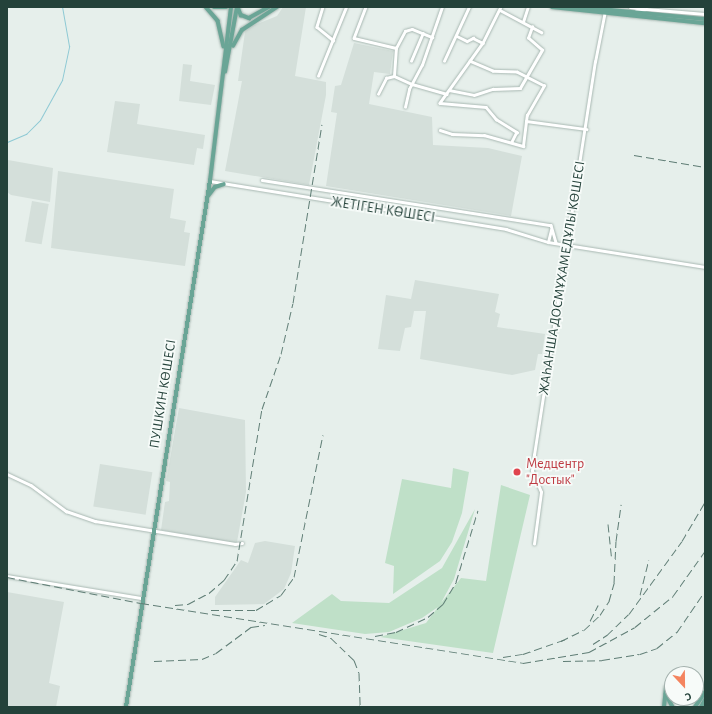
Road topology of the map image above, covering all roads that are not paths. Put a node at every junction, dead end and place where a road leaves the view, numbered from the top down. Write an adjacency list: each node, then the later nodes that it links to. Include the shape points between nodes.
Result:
1 (206, 7): 33 (main road, via 220,26)
2 (214, 7): 3 (main road)
3 (226, 7)
4 (230, 7): 33 (main road)
5 (238, 7): 6 (main road, via 241,15 249,18); 34 (main road)
6 (269, 7)
7 (277, 7): 34 (main road, via 242,30)
8 (323, 7): 30 (street, via 317,26)
9 (346, 7): 30 (street)
10 (366, 7): 32 (street, via 354,38)
11 (442, 7): 29 (street)
12 (469, 7): 28 (street)
13 (528, 7): 23 (street)
14 (552, 7): 19 (main road)
15 (580, 7): 19 (main road)
16 (630, 7): 18 (street)
17 (500, 8): 23 (street); 31 (street)
18 (646, 9): 20 (street); 21 (street)
19 (605, 10): 20 (main road); 24 (main road); 48 (street, ЖАҺАНША ДОСМҰХАМЕДҰЛЫ КӨШЕСІ)
20 (629, 13): 22 (main road)
21 (705, 14)
22 (705, 19)
23 (523, 22): 25 (street)
24 (705, 23)
25 (532, 26): 26 (street); 40 (street, via 528,38 542,50)
26 (542, 32)
27 (422, 33): 29 (street); 32 (street, via 412,29 405,31); 35 (street)
28 (457, 36): 31 (street, via 467,41 473,38); 36 (street)
29 (432, 37): 41 (street)
30 (333, 40): 38 (street)
31 (483, 44): 37 (street)
32 (396, 48): 39 (street)
33 (225, 51): 42 (main road)
34 (230, 52): 42 (main road)
35 (411, 61)
36 (444, 61)
37 (470, 61): 40 (street, via 490,70 514,71); 43 (street)
38 (318, 76)
39 (394, 76): 41 (street); 44 (street, via 386,78)
40 (528, 76): 43 (street, via 520,88 493,89 474,95); 47 (street, via 544,86)
41 (412, 84): 45 (street); 46 (street)
42 (222, 85): 54 (main road, ПУШКИН КӨШЕСІ)
43 (449, 90): 45 (street)
44 (378, 94)
45 (447, 94): 50 (street, via 440,103 486,107 496,119)
46 (405, 107)
47 (526, 121): 48 (street); 51 (street)
48 (586, 129): 60 (street, ЖАҺАНША ДОСМҰХАМЕДҰЛЫ КӨШЕСІ)
49 (440, 130): 52 (street, via 452,134 484,135)
50 (517, 132): 51 (street); 52 (street)
51 (524, 134): 52 (street, via 523,146)
52 (512, 142)
53 (262, 180): 57 (street, via 551,225)
54 (210, 181): 55 (street, ЖЕТІГЕН КӨШЕСІ); 56 (main road, ПУШКИН КӨШЕСІ)
55 (224, 184): 56 (main road, via 213,189); 58 (street, ЖЕТІГЕН КӨШЕСІ, via 506,229)
56 (207, 198): 63 (main road, ПУШКИН КӨШЕСІ)
57 (551, 230): 58 (street); 59 (street)
58 (548, 242): 59 (street, ЖЕТІГЕН КӨШЕСІ)
59 (556, 242): 60 (street, ЖЕТІГЕН КӨШЕСІ)
60 (567, 243): 61 (street, ЖЕТІГЕН КӨШЕСІ); 65 (street, ЖАҺАНША ДОСМҰХАМЕДҰЛЫ КӨШЕСІ, via 532,471 541,492)
61 (705, 267)
62 (7, 474): 63 (street, via 31,485 66,511 95,522)
63 (153, 531): 64 (street); 67 (main road, ПУШКИН КӨШЕСІ)
64 (242, 543)
65 (534, 544)
66 (7, 576): 67 (street)
67 (142, 598): 68 (main road, ПУШКИН КӨШЕСІ)
68 (126, 707)

